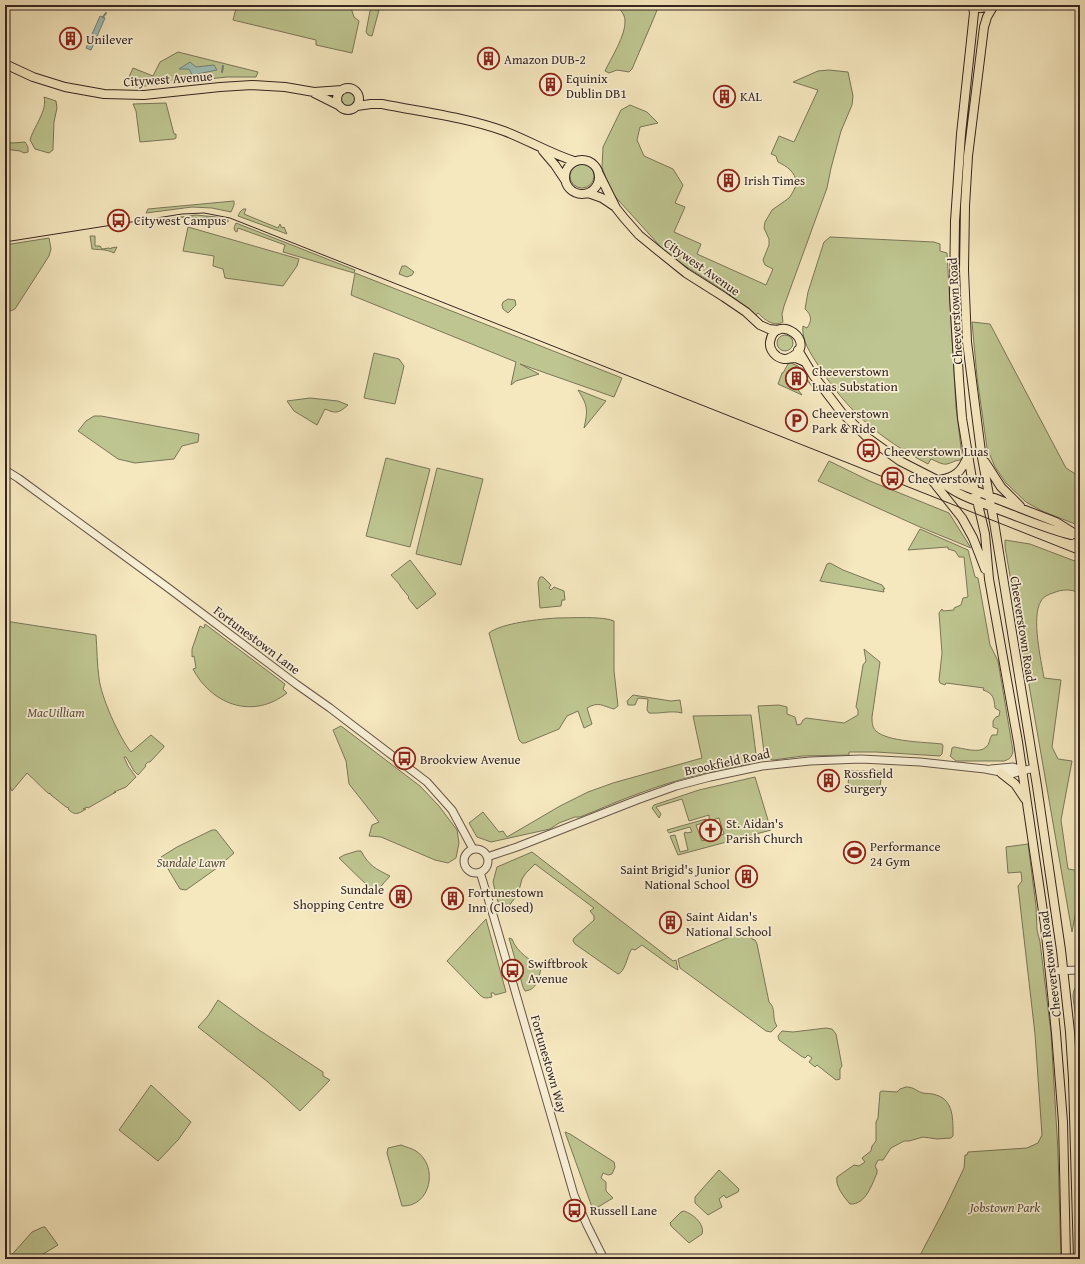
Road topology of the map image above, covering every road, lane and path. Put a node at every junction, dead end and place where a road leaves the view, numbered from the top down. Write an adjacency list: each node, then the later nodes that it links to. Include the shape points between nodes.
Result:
1 (993, 5): 2 (main road, Cheeverstown Road, via 985,8); 23 (main road, Cheeverstown Road, via 987,17 980,50 968,156 964,239 967,342)
2 (971, 6): 22 (main road, Cheeverstown Road, via 974,19 958,163 954,256 959,380)
3 (5, 64): 5 (main road, Citywest Avenue, via 33,77 65,87 104,94 144,95 252,85)
4 (342, 90): 5 (main road, Citywest Avenue); 6 (main road, via 352,89); 8 (main road, via 337,98)
5 (314, 92): 8 (main road, Citywest Avenue)
6 (358, 96): 7 (main road); 9 (main road)
7 (382, 104): 9 (main road); 10 (main road, via 473,122 505,132)
8 (340, 106): 9 (main road, via 347,110)
9 (356, 106)
10 (541, 148): 11 (main road); 13 (main road)
11 (574, 161): 12 (main road, via 590,161); 13 (main road, via 566,168)
12 (599, 174): 14 (main road, via 596,187); 15 (main road, Citywest Avenue)
13 (565, 181): 14 (main road, via 574,192)
14 (588, 193): 15 (main road, Citywest Avenue, via 602,198)
15 (616, 208): 16 (main road, Citywest Avenue, via 639,235 661,253)
16 (760, 325): 17 (main road, Citywest Avenue); 18 (main road, Citywest Avenue)
17 (778, 330): 18 (main road); 19 (main road, via 787,329 795,333 800,341)
18 (770, 340): 20 (main road, via 773,353 781,358)
19 (798, 350): 20 (main road); 21 (main road)
20 (789, 358): 21 (main road)
21 (805, 362): 25 (main road, via 830,399 855,427 900,460)
22 (968, 456): 25 (main road, via 958,473); 26 (main road, Cheeverstown Road)
23 (982, 456): 27 (main road, Cheeverstown Road); 30 (main road, via 1001,486)
24 (5, 470): 37 (street, Fortunestown Lane, via 351,723 427,782 452,810)
25 (936, 480): 26 (main road); 28 (main road, via 951,490); 31 (main road, via 973,538)
26 (974, 490): 27 (main road); 28 (main road, Cheeverstown Road)
27 (989, 496): 29 (main road, Cheeverstown Road); 30 (main road)
28 (977, 501): 29 (main road); 31 (main road, Cheeverstown Road, via 985,534)
29 (991, 507): 30 (main road, via 1052,530 1080,537 1056,522); 32 (main road, Cheeverstown Road)
30 (1026, 511)
31 (989, 579): 34 (main road, Cheeverstown Road)
32 (1034, 768): 34 (street, Brookfield Road); 40 (main road, Cheeverstown Road)
33 (985, 769): 34 (street, Brookfield Road, via 1013,767); 35 (street, Brookfield Road); 38 (street, Brookfield Road, via 861,759 762,766 676,786)
34 (1022, 770): 35 (street, Brookfield Road); 36 (main road, Cheeverstown Road)
35 (1001, 773): 36 (main road, via 1016,784)
36 (1027, 803): 42 (main road, Cheeverstown Road)
37 (473, 849): 38 (street, via 482,850); 39 (street, via 467,853 464,863 470,871)
38 (487, 857): 39 (street, via 487,864)
39 (480, 872): 43 (street, Fortunestown Way, via 574,1195)
40 (1063, 970): 41 (street); 42 (street); 45 (main road, Cheeverstown Road, via 1073,1079)
41 (1080, 970)
42 (1050, 971): 44 (main road, Cheeverstown Road, via 1063,1122)
43 (604, 1259)
44 (1066, 1259)
45 (1078, 1259)

